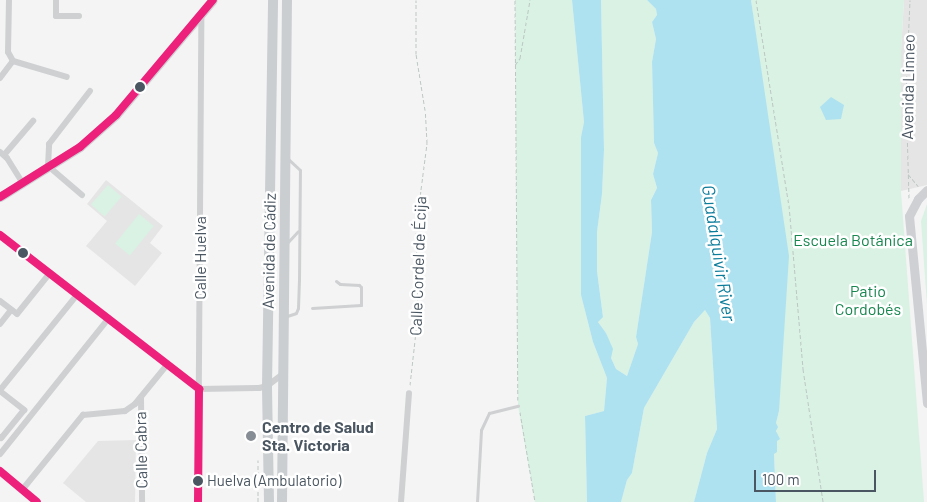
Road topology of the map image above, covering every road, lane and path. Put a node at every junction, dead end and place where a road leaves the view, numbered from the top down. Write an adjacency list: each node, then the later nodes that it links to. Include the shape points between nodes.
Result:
1 (9, 0): 13 (street, via 8,52)
2 (56, 0): 12 (street, via 56,16)
3 (213, 0): 11 (street)
4 (273, 0): 42 (main road, Avenida de Cádiz)
5 (287, 0): 20 (main road, Avenida de Cádiz)
6 (416, 0): 45 (path, Calle Cordel de Écija, via 416,54 427,143 416,228 418,314)
7 (515, 0): 14 (path)
8 (530, 0): 14 (path, via 520,58)
9 (756, 0): 62 (path, via 788,204 802,360)
10 (910, 0): 22 (path, Avenida Linneo, via 906,92)
11 (201, 14): 21 (street, via 116,115 80,147); 43 (street, Calle Huelva)
12 (79, 16)
13 (13, 61): 15 (street); 16 (street)
14 (515, 65): 48 (path)
15 (67, 77)
16 (0, 78)
17 (90, 91): 21 (street, via 49,144)
18 (33, 120): 19 (street)
19 (2, 154): 23 (street)
20 (286, 157): 28 (lane, via 300,170); 30 (main road, Avenida de Cádiz)
21 (48, 166): 23 (street); 25 (street)
22 (908, 174): 24 (path, via 914,184); 27 (path, Avenida Linneo)
23 (22, 182): 26 (street)
24 (925, 189): 47 (street, via 909,216)
25 (82, 195)
26 (0, 197)
27 (909, 199)
28 (299, 230): 30 (lane); 37 (lane, via 298,308 296,313)
29 (0, 235): 31 (street)
30 (285, 246): 37 (main road, Avenida de Cádiz)
31 (50, 273): 33 (street); 36 (street, via 17,314)
32 (336, 281): 35 (lane, via 359,285 361,305)
33 (78, 295): 38 (street); 44 (street)
34 (0, 301): 36 (street)
35 (312, 308)
36 (11, 310): 39 (street)
37 (284, 317): 41 (main road, Avenida de Cádiz)
38 (108, 320): 40 (street); 50 (street)
39 (0, 324)
40 (166, 366): 43 (street); 46 (street)
41 (283, 374): 42 (street); 58 (main road, Avenida de Cádiz)
42 (267, 386): 43 (street); 57 (main road, Avenida de Cádiz)
43 (199, 389): 56 (street, Calle Huelva)
44 (0, 391): 49 (street, via 24,410)
45 (409, 393): 59 (street)
46 (140, 398): 52 (street, via 120,413 83,415); 55 (street, Calle Cabra)
47 (927, 404)
48 (518, 406): 60 (lane, via 489,413 481,430); 61 (path)
49 (0, 437)
50 (0, 454)
51 (0, 471): 52 (street)
52 (22, 490): 53 (street)
53 (28, 499): 54 (street)
54 (37, 502)
55 (142, 502)
56 (198, 502)
57 (269, 502)
58 (282, 502)
59 (401, 502)
60 (477, 502)
61 (536, 502)
62 (823, 502)

